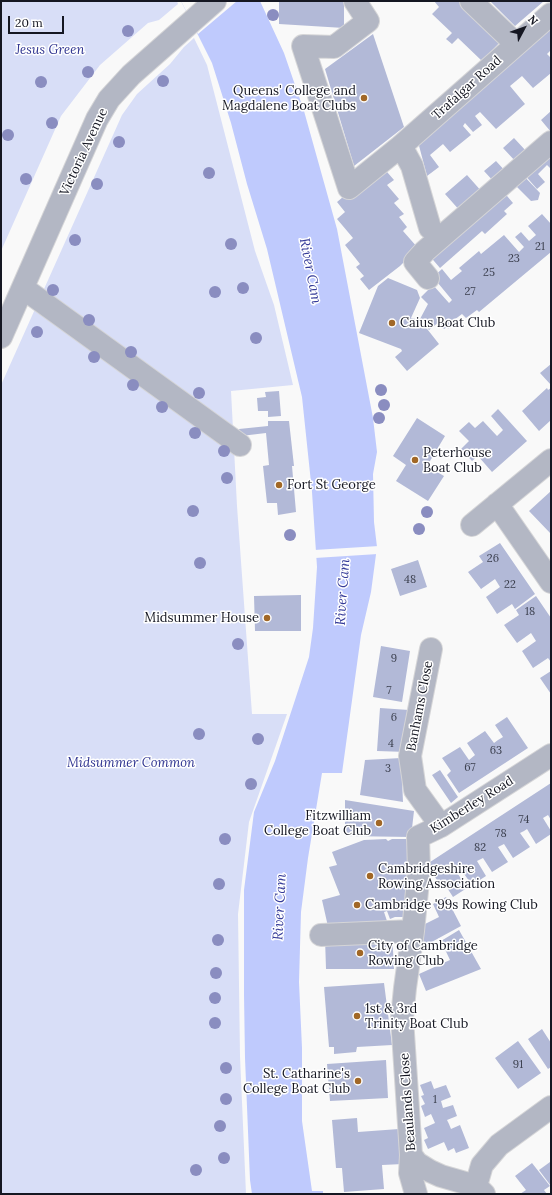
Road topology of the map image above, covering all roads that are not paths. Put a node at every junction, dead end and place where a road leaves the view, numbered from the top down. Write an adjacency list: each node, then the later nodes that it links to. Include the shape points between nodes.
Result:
1 (215, 1): 10 (street, Victoria Avenue, via 131,75 109,99 97,119)
2 (355, 1): 7 (street, Trafalgar Road, via 368,20 334,47 303,46 349,188)
3 (471, 1): 5 (street)
4 (551, 14): 5 (street, Trafalgar Road)
5 (516, 44): 7 (street, Trafalgar Road)
6 (551, 142): 9 (street, via 424,251 415,262)
7 (401, 146): 8 (street, via 412,166)
8 (430, 228)
9 (428, 278)
10 (23, 288): 11 (street, Victoria Avenue); 12 (street)
11 (1, 337)
12 (240, 445)
13 (551, 460): 14 (street)
14 (497, 504): 15 (street); 16 (street)
15 (472, 525)
16 (551, 582)
17 (431, 649): 19 (street, Banhams Close, via 410,756 415,790)
18 (551, 755): 19 (street, Kimberley Road)
19 (441, 826): 20 (street, Kimberley Road, via 418,837 419,871)
20 (413, 930): 21 (street); 22 (street, Kimberley Road)
21 (321, 935)
22 (405, 988): 24 (street, Beaulands Close, via 402,1018)
23 (551, 1107): 25 (street, via 499,1145 482,1165)
24 (411, 1155): 25 (street, Beaulands Close, via 417,1163 430,1171); 26 (street, via 410,1173)
25 (480, 1190)
26 (416, 1194)

